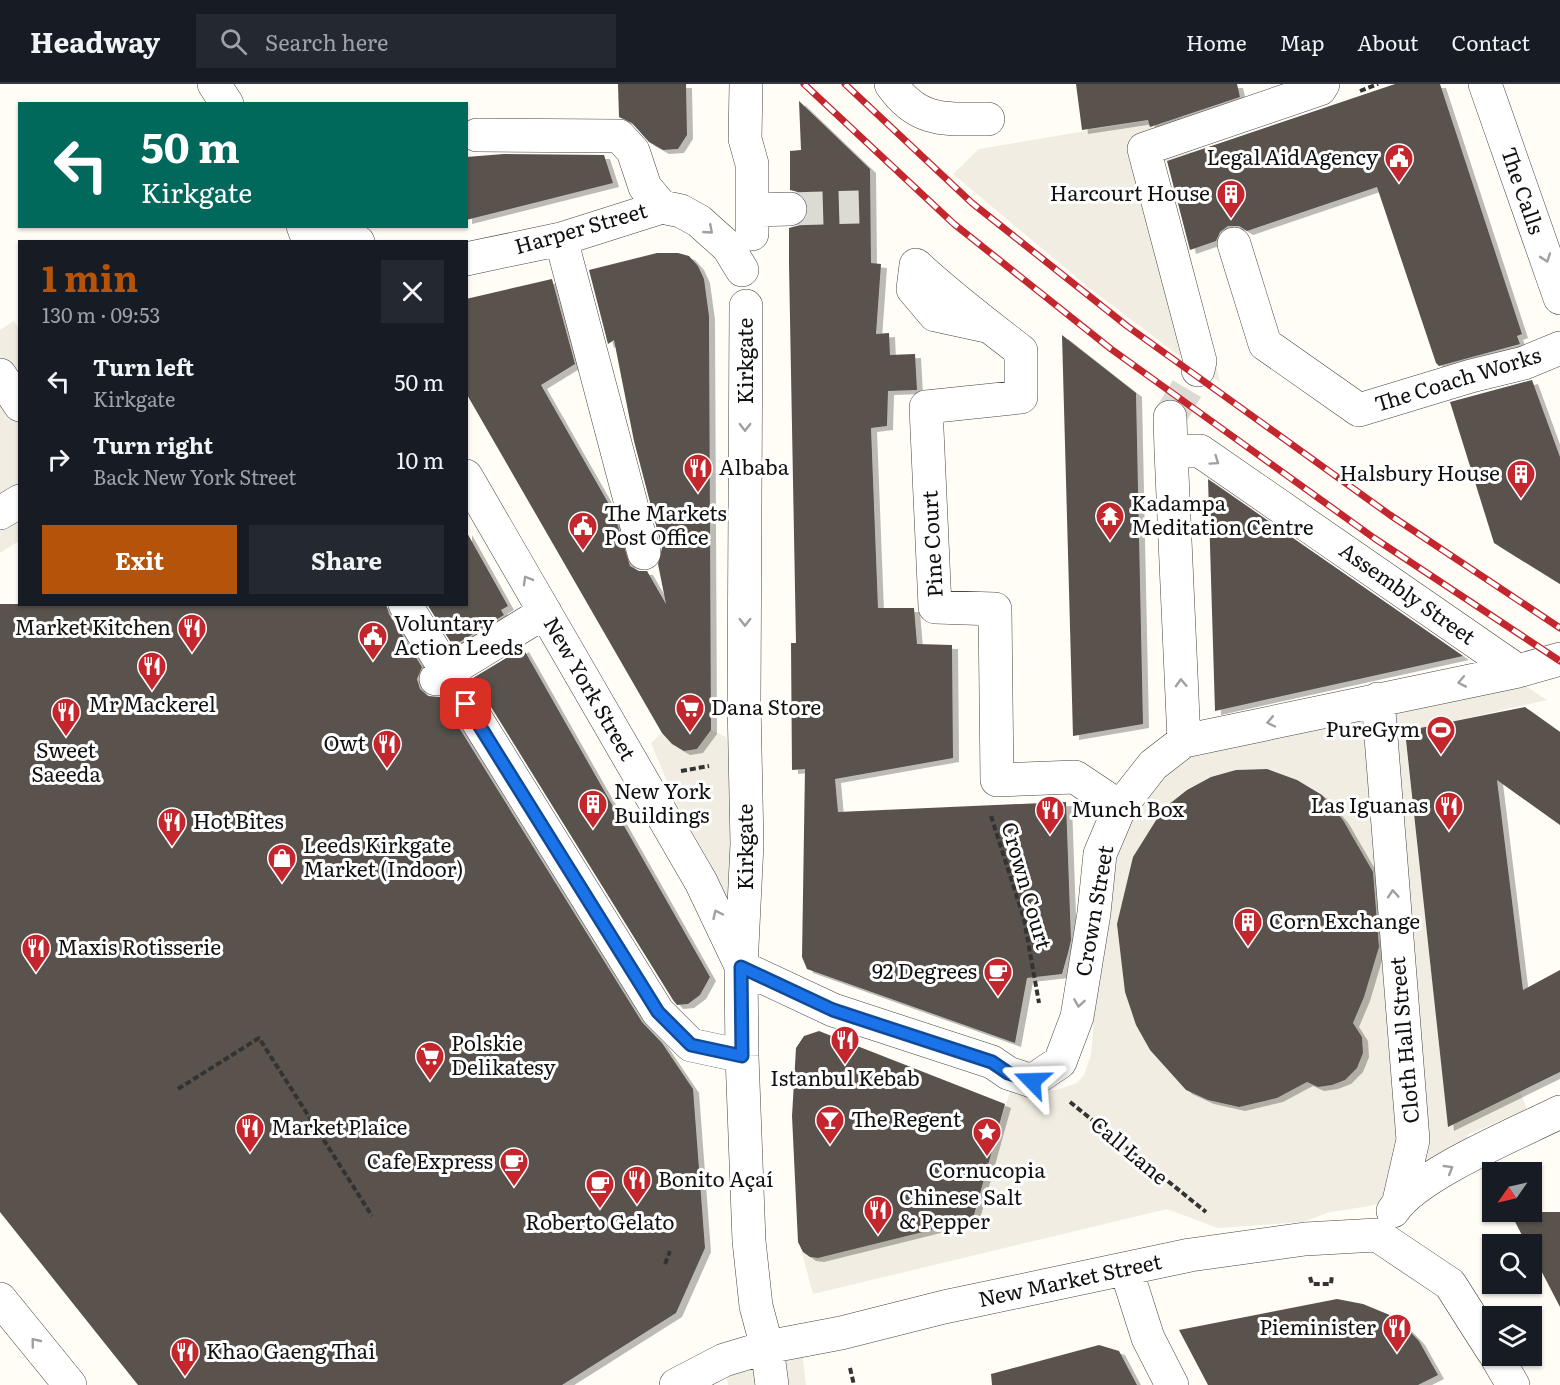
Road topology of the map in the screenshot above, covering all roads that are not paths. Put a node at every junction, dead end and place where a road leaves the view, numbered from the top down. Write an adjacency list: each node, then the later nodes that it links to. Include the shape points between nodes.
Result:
1 (214, 84): 6 (street)
2 (746, 84): 10 (street, via 745,139 752,164 752,222)
3 (891, 84): 7 (street, via 916,111 937,118)
4 (1323, 84): 21 (street, via 1320,89 1143,149 1200,361)
5 (1485, 84): 17 (street, The Calls, one-way to 17)
6 (226, 102)
7 (988, 119)
8 (477, 135): 9 (street, via 619,136 633,151 645,187)
9 (662, 207): 12 (street, Harper Street); 16 (street, Harper Street, one-way to 16, via 699,221 728,247)
10 (790, 209)
11 (334, 228): 13 (street)
12 (561, 239): 15 (street, Harper Street); 29 (street)
13 (354, 240)
14 (1234, 244): 20 (street, The Coach Works, via 1265,344 1359,410 1524,363)
15 (468, 259)
16 (742, 270)
17 (1560, 298)
18 (746, 306): 38 (street, Kirkgate, one-way to 38, via 747,855)
19 (990, 327): 37 (street, Pine Court, via 1021,351 1021,397 926,407 935,607 995,609 997,780 1075,777)
20 (1560, 348)
21 (1198, 370)
22 (0, 375): 23 (street)
23 (18, 402)
24 (1170, 417): 25 (street)
25 (1171, 451): 34 (street, Assembly Street, one-way to 34, via 1200,451); 36 (street, one-way to 25)
26 (468, 479): 31 (street, New York Street, one-way to 26)
27 (18, 502): 28 (street)
28 (0, 513)
29 (644, 553)
30 (406, 606): 33 (street)
31 (545, 612): 33 (street); 38 (street, New York Street, one-way to 31, via 701,882)
32 (1560, 659): 34 (street, Crown Street)
33 (438, 665): 39 (street, via 658,1012 691,1045)
34 (1518, 671): 35 (street, Crown Street, one-way to 35)
35 (1378, 699): 36 (street, Crown Street, one-way to 36); 41 (street, Cloth Hall Street, one-way to 35, via 1413,1140)
36 (1184, 741): 37 (street, Crown Street, via 1153,765)
37 (1120, 807): 38 (street, Crown Street, one-way to 38, via 1100,854 1077,1017 1060,1062 1032,1081 1008,1073 992,1062 833,1010)
38 (741, 967): 39 (street, Kirkgate)
39 (742, 1056): 45 (street, Kirkgate, via 749,1241 756,1306)
40 (1560, 1113): 41 (street, one-way to 40, via 1471,1155)
41 (1399, 1201): 42 (street)
42 (1377, 1235): 43 (street, New Market Street, via 1305,1239); 46 (street, via 1450,1284)
43 (1126, 1269): 45 (street, New Market Street); 50 (street, via 1148,1338)
44 (0, 1299): 47 (street, one-way to 44)
45 (767, 1347): 48 (street, New Market Street, via 724,1360); 49 (street, Kirkgate)
46 (1499, 1370)
47 (70, 1385)
48 (676, 1385)
49 (772, 1385)
50 (1172, 1385)

